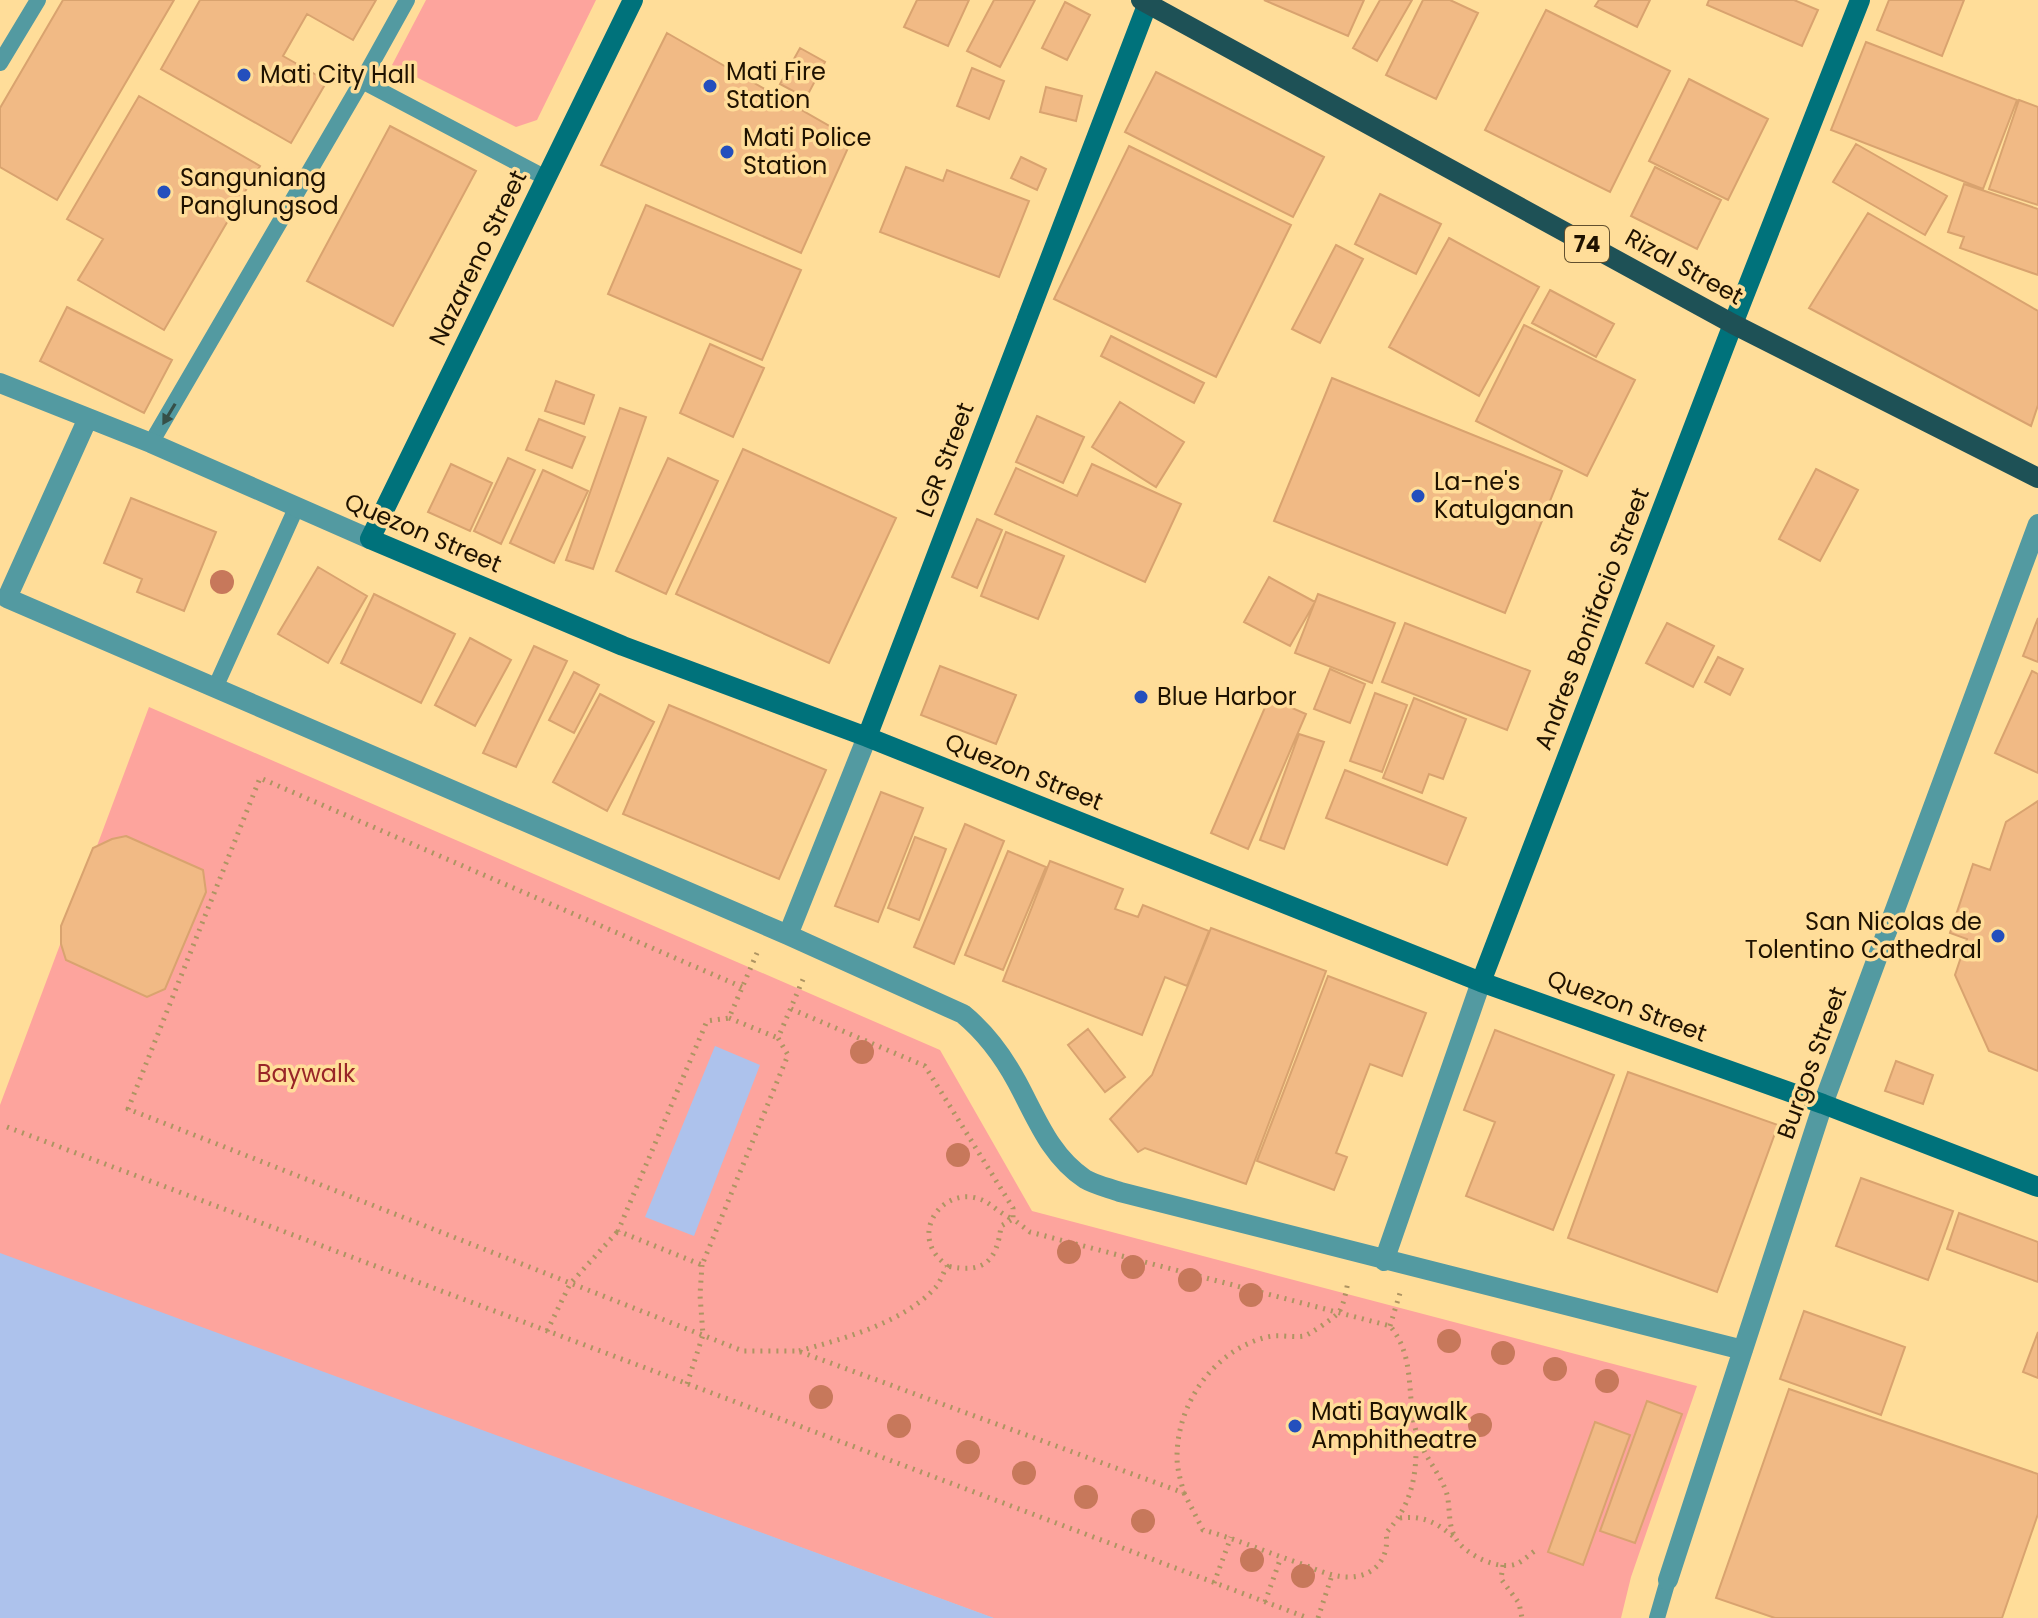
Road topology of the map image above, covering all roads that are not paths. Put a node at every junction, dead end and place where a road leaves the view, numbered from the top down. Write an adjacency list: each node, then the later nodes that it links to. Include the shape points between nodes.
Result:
1 (38, 0): 6 (lane)
2 (407, 0): 7 (lane)
3 (633, 0): 8 (street, Nazareno Street)
4 (1860, 0): 9 (street, Andres Bonifacio Street)
5 (1146, 1): 9 (main road, Rizal Street / 74); 18 (street, LGR Street)
6 (0, 63)
7 (362, 81): 8 (lane); 12 (lane, one-way to 12)
8 (546, 178): 16 (street, Nazareno Street)
9 (1733, 324): 13 (main road, Rizal Street / 74); 20 (street, Andres Bonifacio Street)
10 (0, 383): 11 (street, Quezon Street)
11 (88, 418): 12 (street, Quezon Street); 17 (street, via 7,598)
12 (151, 443): 14 (street, Quezon Street)
13 (2038, 478)
14 (297, 506): 16 (street, Quezon Street); 17 (lane)
15 (2038, 524): 21 (street, Burgos Street)
16 (370, 539): 18 (street, Quezon Street, via 623,646)
17 (215, 688): 19 (street)
18 (867, 737): 19 (street, LGR Street); 20 (street, Quezon Street)
19 (788, 935): 23 (street, via 963,1014 1017,1082 1061,1159 1086,1180)
20 (1481, 982): 21 (street, Quezon Street); 23 (street, Andres Bonifacio Street)
21 (1823, 1104): 22 (street, Quezon Street); 24 (street, Burgos Street)
22 (2038, 1187)
23 (1384, 1261): 24 (street)
24 (1743, 1350): 25 (street, Burgos Street)
25 (1668, 1580): 26 (lane)
26 (1657, 1618)

